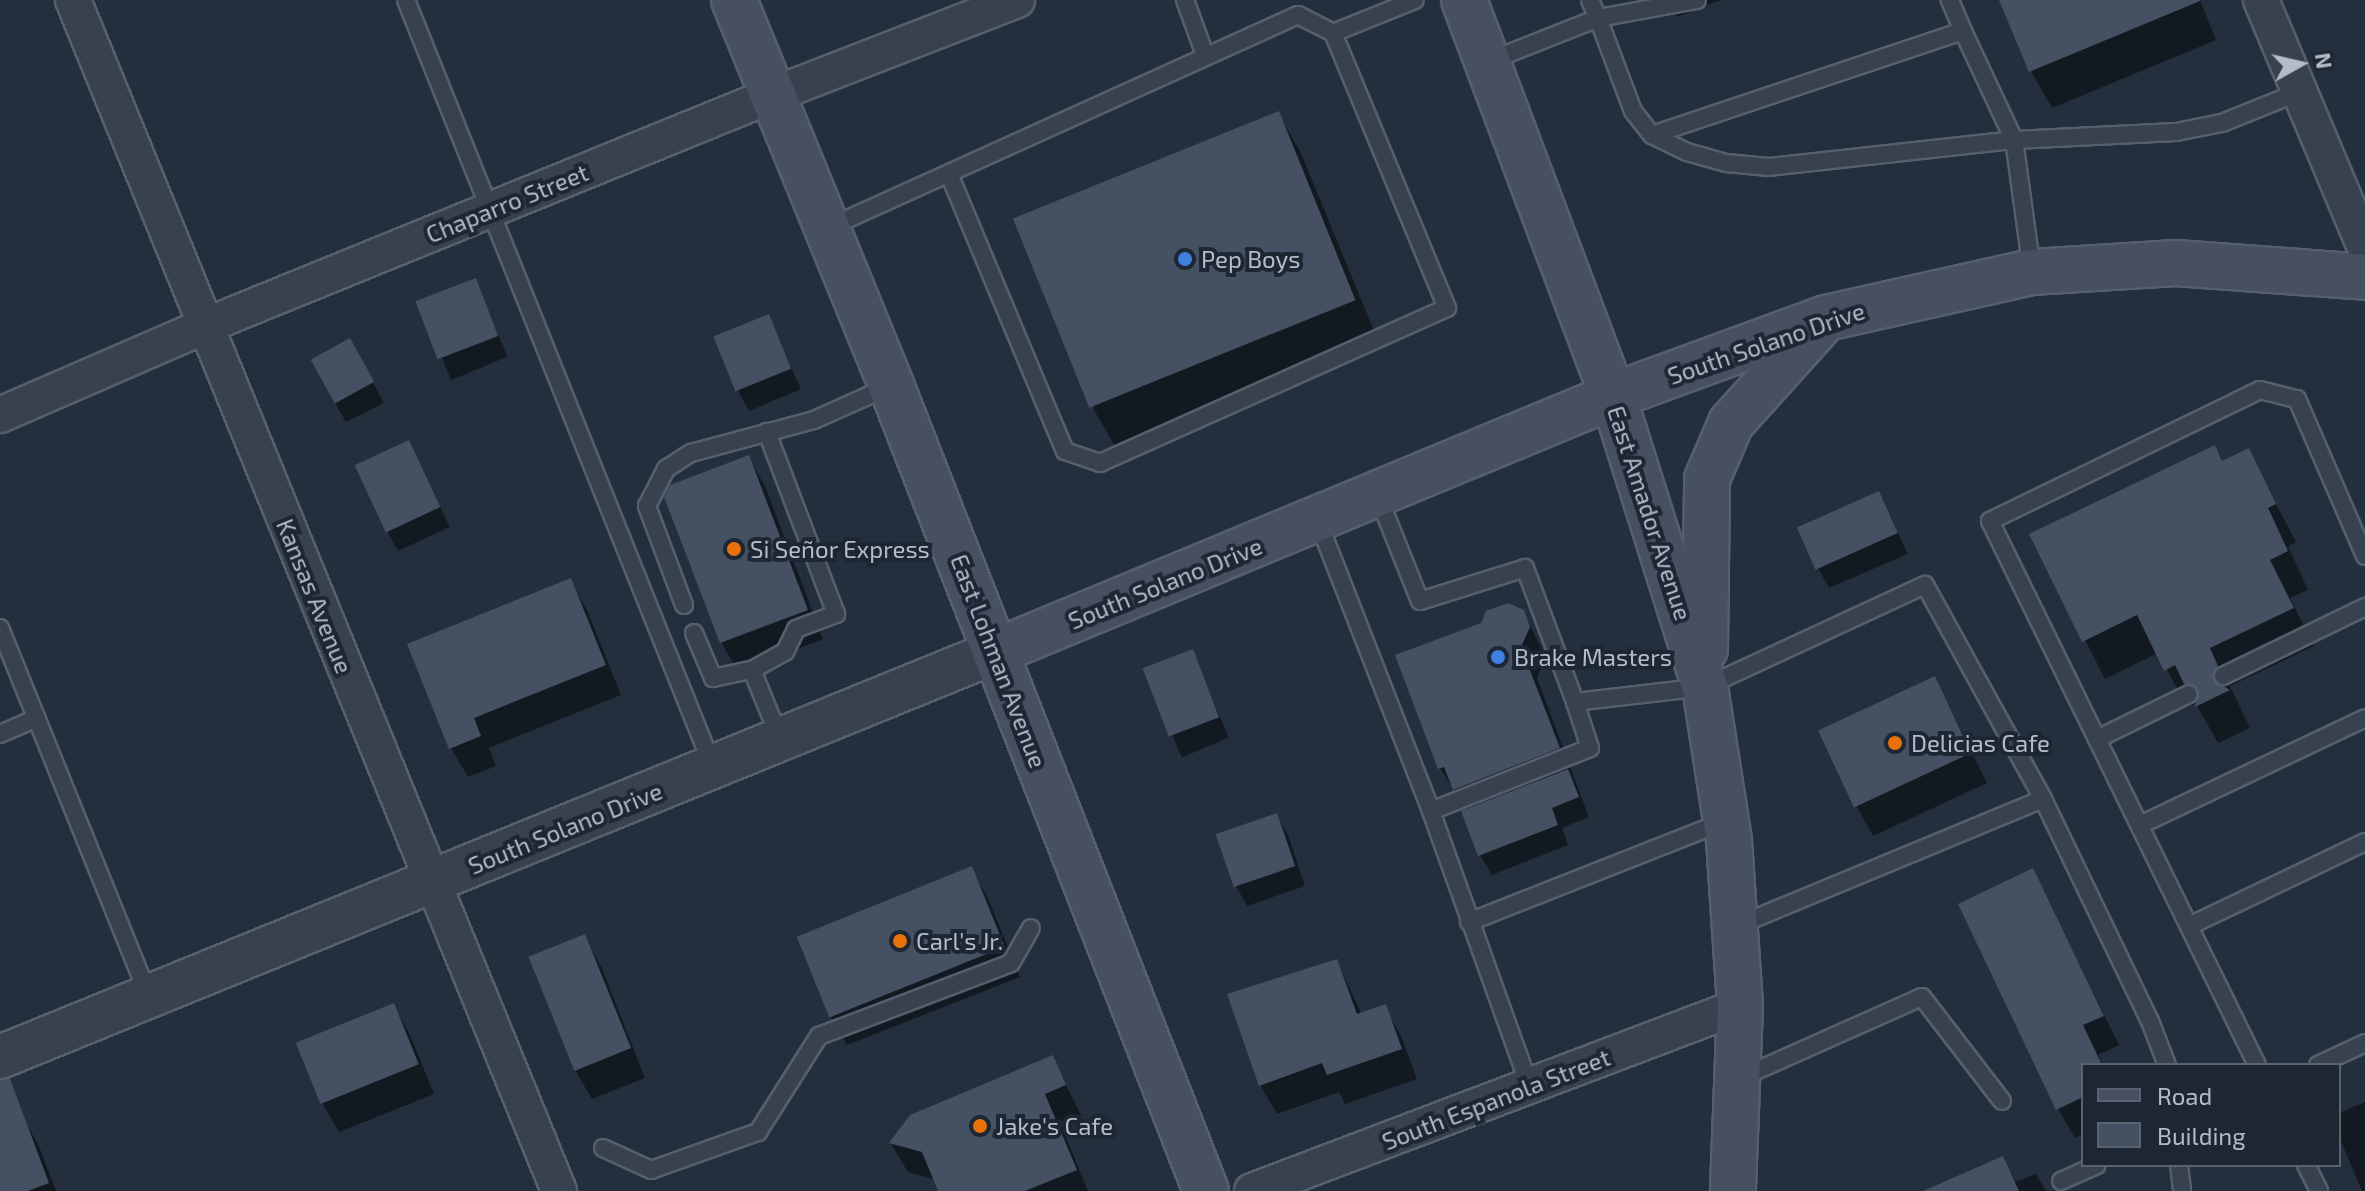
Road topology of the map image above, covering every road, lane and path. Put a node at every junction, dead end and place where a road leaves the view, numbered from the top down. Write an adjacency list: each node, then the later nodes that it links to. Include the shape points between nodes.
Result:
1 (73, 0): 28 (street, Kansas Avenue)
2 (406, 0): 22 (lane)
3 (734, 0): 18 (main road, East Lohman Avenue)
4 (1017, 0): 18 (street, Chaparro Street)
5 (1185, 0): 15 (lane)
6 (1415, 0): 14 (lane)
7 (1464, 0): 16 (main road, East Amador Avenue)
8 (1590, 0): 12 (lane)
9 (1697, 0): 12 (lane)
10 (1950, 0): 13 (lane)
11 (2261, 0): 17 (street)
12 (1598, 18): 16 (lane); 19 (lane, via 1633,111)
13 (1963, 31): 19 (lane); 20 (lane)
14 (1333, 33): 15 (lane, via 1298,15); 21 (lane, via 1447,308 1100,463 1065,451)
15 (1205, 55): 21 (lane)
16 (1486, 63): 30 (main road, East Amador Avenue)
17 (2299, 92): 20 (lane, via 2222,123 2176,132); 24 (street)
18 (770, 96): 22 (street, Chaparro Street); 23 (main road, East Lohman Avenue)
19 (1652, 135): 20 (lane, via 1726,163 1769,167)
20 (2014, 140): 25 (lane)
21 (949, 174): 23 (lane)
22 (488, 211): 28 (street, Chaparro Street); 51 (lane)
23 (828, 228): 29 (main road, East Lohman Avenue)
24 (2365, 248)
25 (2032, 272): 26 (main road, South Solano Drive, via 2176,263); 27 (main road, South Solano Drive)
26 (2365, 277)
27 (1826, 318): 30 (main road, South Solano Drive); 43 (main road, via 1731,423 1707,479)
28 (205, 326): 31 (street, Chaparro Street); 57 (street, Kansas Avenue)
29 (891, 385): 32 (lane, via 814,420); 40 (main road, East Lohman Avenue)
30 (1613, 396): 33 (main road, South Solano Drive); 43 (main road, East Amador Avenue)
31 (0, 415)
32 (767, 432): 36 (lane, via 691,453 666,469 647,506); 41 (lane, via 836,614 796,629 785,652)
33 (1378, 496): 34 (main road, South Solano Drive); 45 (lane, via 1420,601 1525,568)
34 (1318, 521): 40 (main road, South Solano Drive); 53 (lane)
35 (2365, 556): 49 (lane, via 2297,399 2260,390 1990,521)
36 (684, 605)
37 (2365, 607): 42 (lane)
38 (0, 628): 46 (lane)
39 (694, 633): 41 (lane, via 713,678)
40 (995, 652): 50 (street, South Solano Drive); 78 (main road, East Lohman Avenue)
41 (752, 670): 50 (lane)
42 (2223, 676)
43 (1705, 687): 45 (lane); 52 (lane, via 1925,585); 54 (main road, East Amador Avenue)
44 (2189, 694): 49 (lane)
45 (1575, 702): 53 (lane, via 1590,748)
46 (37, 718): 48 (lane); 62 (lane)
47 (2365, 718): 55 (lane)
48 (0, 734)
49 (2097, 739): 55 (lane)
50 (780, 740): 51 (street, South Solano Drive)
51 (713, 767): 57 (street, South Solano Drive)
52 (2043, 799): 60 (lane); 66 (lane)
53 (1431, 811): 58 (lane)
54 (1726, 821): 58 (lane); 60 (main road, East Amador Avenue)
55 (2140, 825): 59 (lane)
56 (2365, 842): 59 (lane)
57 (432, 882): 62 (street, South Solano Drive); 77 (street, Kansas Avenue)
58 (1469, 922): 70 (lane)
59 (2189, 926): 67 (lane)
60 (1735, 927): 63 (main road, East Amador Avenue)
61 (1031, 928): 72 (lane, via 1011,963 819,1036 758,1132 651,1170)
62 (150, 999): 65 (street, South Solano Drive)
63 (1740, 1006): 69 (main road, East Amador Avenue); 70 (street, South Espanola Street)
64 (2365, 1043): 68 (lane)
65 (0, 1057)
66 (2166, 1063)
67 (2256, 1063)
68 (2322, 1063)
69 (1739, 1078): 71 (lane, via 1922,997); 80 (main road, East Amador Avenue)
70 (1530, 1087): 79 (street, South Espanola Street)
71 (2002, 1101)
72 (603, 1148)
73 (2092, 1167): 76 (lane)
74 (2179, 1167): 81 (lane)
75 (2307, 1167): 82 (lane)
76 (2061, 1181)
77 (559, 1191)
78 (1206, 1191)
79 (1252, 1191)
80 (1733, 1191)
81 (2182, 1191)
82 (2319, 1191)

